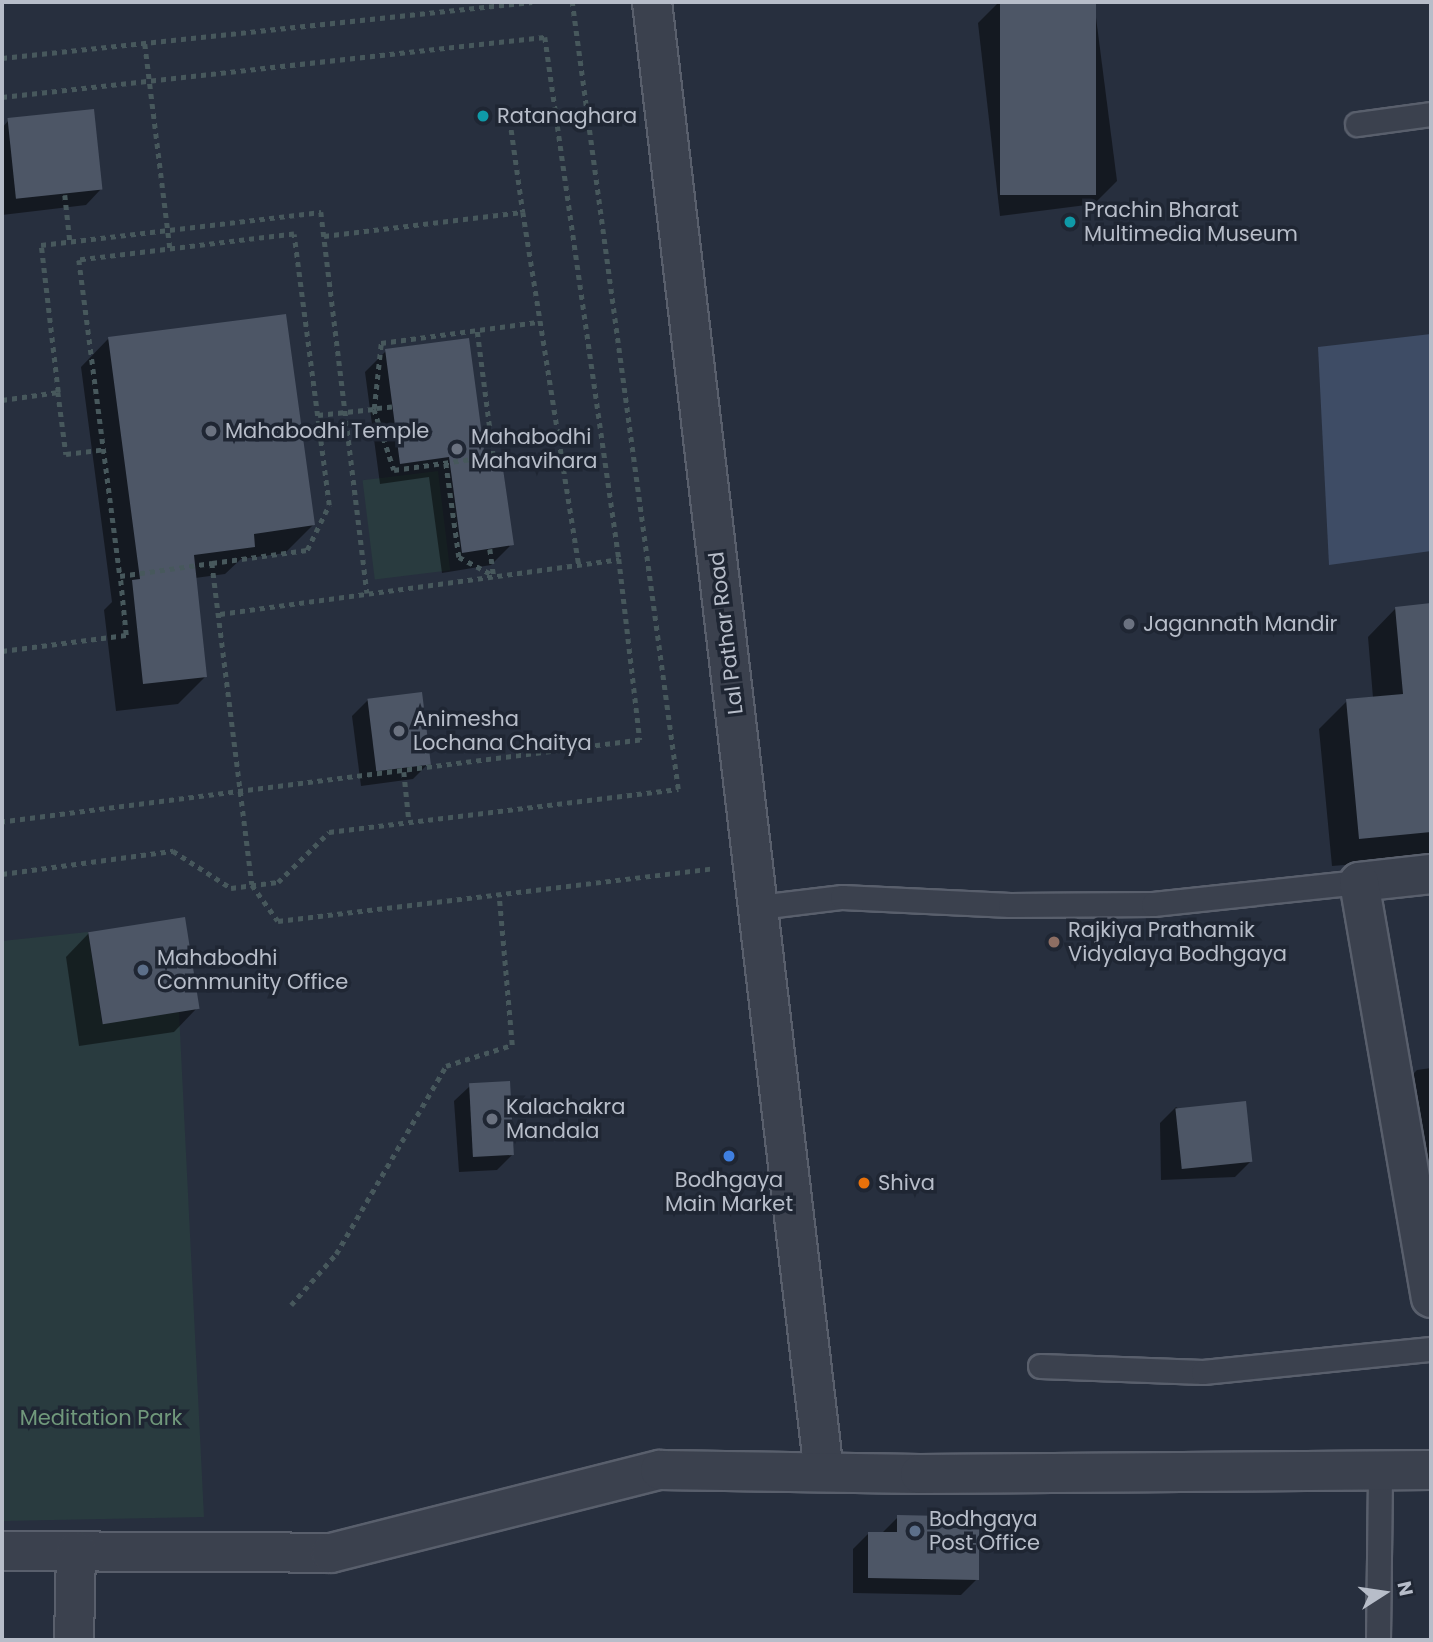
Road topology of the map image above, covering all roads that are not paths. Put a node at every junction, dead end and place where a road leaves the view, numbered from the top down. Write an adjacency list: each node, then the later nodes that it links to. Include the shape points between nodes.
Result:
1 (652, 2): 6 (street, Lal Pathar Road)
2 (1431, 114): 3 (lane)
3 (1357, 124)
4 (1431, 874): 5 (street)
5 (1359, 882): 6 (lane, via 1153,904 1010,905 842,897); 7 (street)
6 (759, 907): 12 (street, Lal Pathar Road)
7 (1431, 1298)
8 (1431, 1349): 9 (lane, via 1203,1372)
9 (1040, 1366)
10 (1431, 1470): 11 (street)
11 (1380, 1471): 12 (street); 16 (lane)
12 (824, 1472): 14 (street, via 660,1470 331,1553)
13 (2, 1551): 14 (street)
14 (76, 1551): 15 (street)
15 (74, 1640)
16 (1378, 1640)

